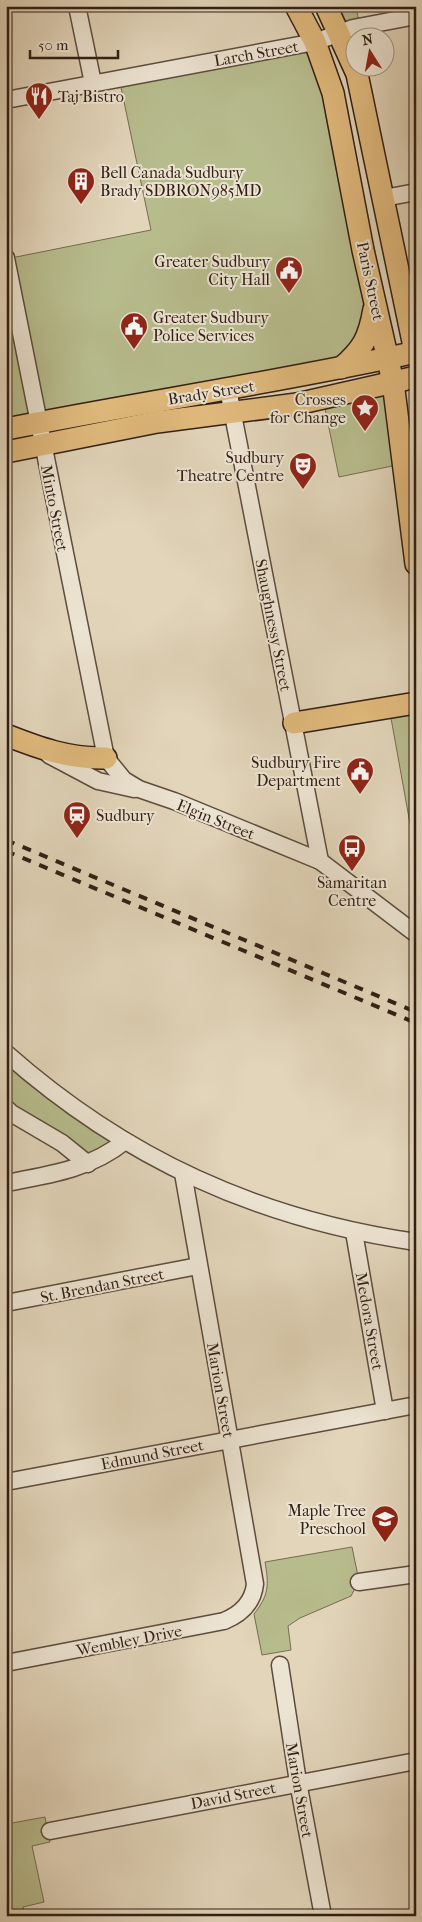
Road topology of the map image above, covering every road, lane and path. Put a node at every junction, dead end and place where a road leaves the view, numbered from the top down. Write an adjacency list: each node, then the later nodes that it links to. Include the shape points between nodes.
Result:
1 (77, 6): 7 (street)
2 (296, 6): 6 (main road, Paris Street)
3 (326, 6): 5 (main road, Paris Street)
4 (416, 16): 5 (street, Larch Street, via 353,28)
5 (340, 34): 6 (street, Larch Street); 10 (main road, Paris Street, via 357,74)
6 (315, 42): 7 (street, Larch Street); 12 (main road, Paris Street, via 333,93)
7 (93, 83): 8 (street, Larch Street)
8 (6, 100)
9 (416, 192): 10 (street)
10 (384, 198): 13 (main road, Paris Street)
11 (6, 258): 20 (street, Minto Street)
12 (375, 302): 14 (main road, Paris Street); 15 (main road, via 367,338 359,353)
13 (416, 353): 14 (main road, Brady Street)
14 (387, 358): 15 (main road, Brady Street); 17 (main road, Paris Street)
15 (341, 368): 18 (main road, Brady Street)
16 (416, 377): 17 (main road, Brady Street)
17 (393, 382): 19 (main road, Brady Street, via 296,404); 24 (main road, Paris Street)
18 (228, 390): 19 (street, Shaughnessy Street); 20 (main road, Brady Street)
19 (232, 412): 22 (main road, Brady Street, via 158,422); 26 (street, Shaughnessy Street)
20 (38, 423): 21 (main road, Brady Street); 22 (street, Minto Street)
21 (6, 429)
22 (42, 446): 23 (main road, Brady Street); 29 (street, Minto Street)
23 (6, 452)
24 (416, 564)
25 (416, 703): 26 (main road)
26 (294, 723): 31 (street, Shaughnessy Street)
27 (6, 735): 28 (main road)
28 (40, 748): 29 (main road, via 74,757); 30 (street, via 98,781)
29 (106, 758): 30 (street, Elgin Street, via 124,780)
30 (138, 789): 31 (street, Elgin Street)
31 (320, 861): 32 (street, Elgin Street)
32 (416, 934)
33 (7, 1057): 35 (street, via 74,1109)
34 (6, 1108): 36 (street, via 62,1143)
35 (126, 1141): 36 (street); 37 (street)
36 (88, 1164): 38 (street)
37 (183, 1173): 39 (street, via 282,1213); 41 (street, Marion Street)
38 (6, 1183)
39 (354, 1232): 40 (street); 44 (street, Medora Street)
40 (416, 1242)
41 (198, 1266): 42 (street, St. Brendan Street); 45 (street, Marion Street)
42 (6, 1303)
43 (416, 1405): 44 (street, Edmund Street)
44 (385, 1411): 45 (street, Edmund Street)
45 (230, 1439): 46 (street, Edmund Street); 49 (street, Marion Street, via 254,1584 254,1595)
46 (6, 1482)
47 (416, 1574): 48 (street)
48 (359, 1582)
49 (247, 1606): 50 (street, Wembley Drive, via 224,1621)
50 (6, 1663)
51 (280, 1665): 53 (street, Marion Street)
52 (416, 1762): 53 (street, David Street)
53 (298, 1782): 54 (street, David Street); 55 (street, Marion Street)
54 (50, 1831)
55 (324, 1916)

